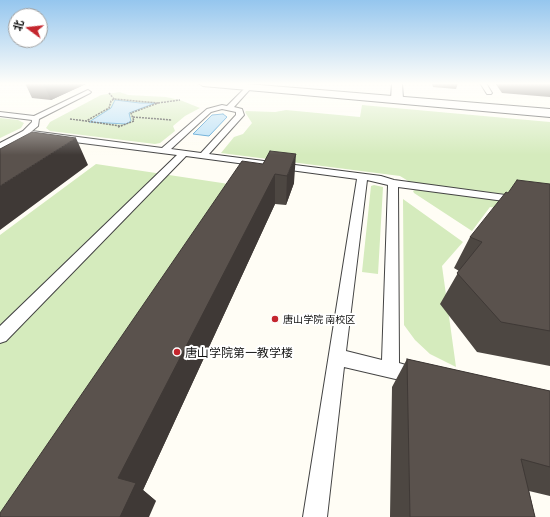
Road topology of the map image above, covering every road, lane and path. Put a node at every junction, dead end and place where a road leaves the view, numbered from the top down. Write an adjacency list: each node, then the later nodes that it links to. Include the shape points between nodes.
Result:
1 (57, 107): 10 (lane)
2 (109, 107): 9 (path, via 86,121 124,126 132,122)
3 (147, 107): 9 (path, via 131,113)
4 (217, 107): 14 (lane, via 209,110)
5 (230, 107): 16 (lane, via 240,110 240,114)
6 (486, 107): 7 (street)
7 (550, 113)
8 (0, 114): 10 (lane)
9 (132, 117): 11 (path)
10 (35, 118): 12 (lane, via 36,122)
11 (179, 121)
12 (26, 133): 13 (lane); 14 (lane)
13 (0, 146)
14 (164, 151): 15 (lane)
15 (184, 153): 16 (lane); 20 (lane)
16 (203, 156): 17 (lane)
17 (362, 177): 18 (lane); 21 (lane)
18 (393, 183): 19 (lane); 22 (lane)
19 (550, 204)
20 (0, 336)
21 (337, 357): 22 (lane); 24 (lane)
22 (390, 369): 23 (lane)
23 (436, 380)
24 (314, 517)

